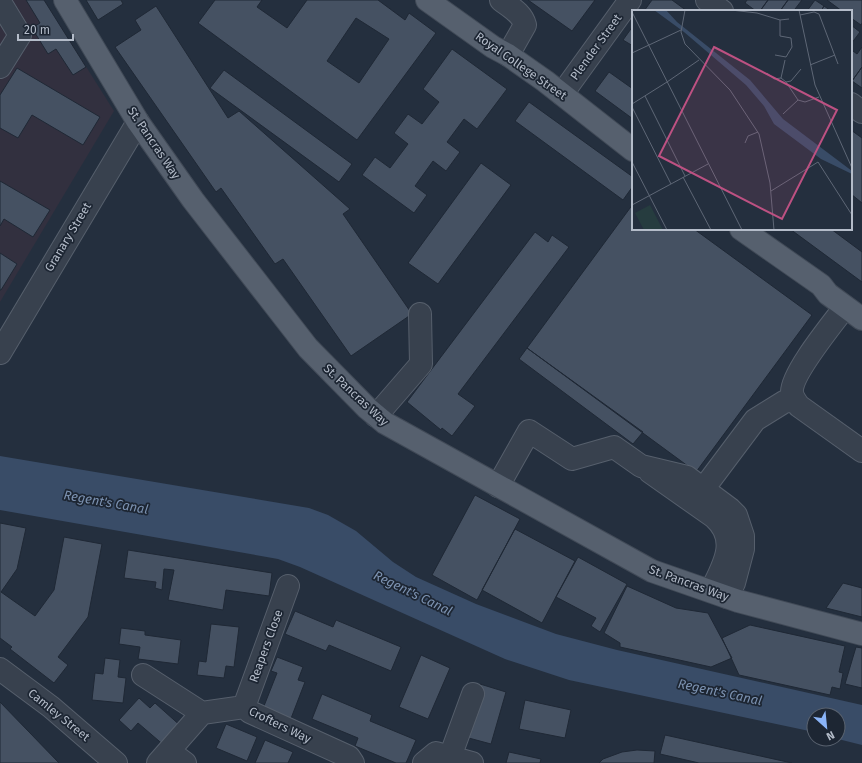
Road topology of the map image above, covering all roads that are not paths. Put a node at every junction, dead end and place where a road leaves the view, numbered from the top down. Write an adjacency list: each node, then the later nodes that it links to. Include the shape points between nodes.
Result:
1 (65, 0): 15 (main road, St. Pancras Way)
2 (427, 0): 10 (main road, Royal College Street, via 493,47)
3 (501, 0): 10 (street, via 518,13 525,25)
4 (630, 0): 12 (street, Plender Street)
5 (707, 0): 7 (street)
6 (0, 2): 8 (street)
7 (721, 10)
8 (13, 24): 9 (street); 11 (street, via 20,35)
9 (0, 46)
10 (508, 54): 12 (main road, Royal College Street)
11 (0, 67)
12 (562, 94): 16 (main road, Royal College Street)
13 (852, 105): 14 (street)
14 (862, 112)
15 (138, 122): 20 (street, Granary Street); 22 (main road, St. Pancras Way, via 193,200 294,331 329,371)
16 (632, 149)
17 (742, 230): 18 (main road, via 821,285 828,294)
18 (854, 313): 21 (street, via 800,370 792,392)
19 (420, 314): 22 (street, via 421,364)
20 (0, 353)
21 (794, 400): 23 (street); 25 (street, via 784,402 756,420)
22 (376, 416): 24 (main road, St. Pancras Way, via 391,428)
23 (862, 451)
24 (498, 486): 25 (street, via 529,430 572,459 614,448 641,466 687,477); 27 (main road, St. Pancras Way, via 652,571)
25 (698, 496): 27 (street, via 730,509 736,515 743,536 743,549 734,583)
26 (288, 586): 32 (street, Reapers Close)
27 (719, 594): 28 (main road, St. Pancras Way)
28 (862, 634)
29 (0, 669): 36 (street, Camley Street, via 51,707)
30 (143, 675): 33 (street)
31 (473, 694): 34 (street)
32 (244, 707): 33 (street, Crofters Way); 37 (street, Crofters Way, via 349,757)
33 (202, 713): 35 (street)
34 (450, 757): 38 (street, via 436,753); 39 (street)
35 (171, 759)
36 (116, 763)
37 (353, 763)
38 (424, 763)
39 (472, 763)

